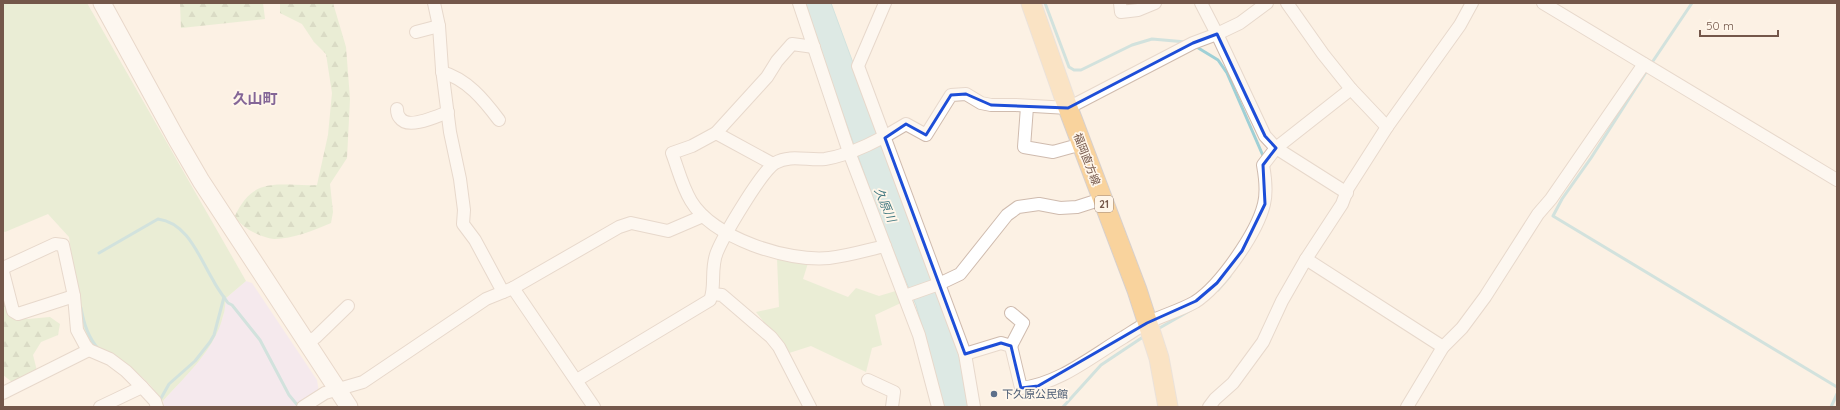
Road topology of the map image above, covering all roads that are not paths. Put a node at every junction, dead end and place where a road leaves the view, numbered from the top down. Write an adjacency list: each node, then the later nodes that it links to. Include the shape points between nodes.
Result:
1 (102, 3): 49 (street, via 201,181)
2 (434, 3): 13 (street)
3 (799, 3): 16 (street)
4 (885, 3): 27 (street, via 858,66)
5 (1031, 3): 21 (main road, 福岡直方線 / 21)
6 (1120, 3): 7 (street, via 1122,12 1138,10)
7 (1155, 3)
8 (1200, 3): 15 (street)
9 (1268, 3): 15 (street, via 1240,23)
10 (1287, 3): 19 (street)
11 (1472, 3): 25 (street, via 1460,25)
12 (1543, 3): 17 (street)
13 (439, 26): 14 (street); 18 (street)
14 (416, 32)
15 (1218, 34): 21 (street, via 1193,43); 29 (street, via 1265,136)
16 (814, 47): 26 (street, via 792,44 767,77); 30 (street)
17 (1644, 64): 32 (street); 51 (street, via 1538,214 1485,297 1462,328)
18 (442, 72): 23 (street); 24 (street, via 450,74 479,94)
19 (1351, 89): 25 (street); 29 (street)
20 (1027, 106): 21 (street); 27 (street, via 991,105 981,103 966,94 951,95 926,135 906,124); 28 (street, via 1024,147 1053,152)
21 (1068, 108): 28 (main road, 福岡直方線 / 21)
22 (397, 109): 23 (street, via 400,119 410,123)
23 (448, 112): 42 (street, via 460,179 463,224)
24 (499, 120)
25 (1387, 127): 33 (street)
26 (716, 133): 31 (street); 35 (street, via 672,153 684,187)
27 (885, 138): 30 (street); 41 (street)
28 (1082, 144): 34 (main road, 福岡直方線 / 21)
29 (1276, 148): 33 (street); 48 (street, via 1263,165 1265,204 1238,256 1218,283 1196,301)
30 (849, 152): 31 (street, via 824,159 796,158); 37 (street)
31 (773, 164): 36 (street, via 761,177)
32 (1837, 180)
33 (1347, 192): 38 (street)
34 (1102, 199): 41 (street, via 1077,207 1060,208 1039,204 1018,207 1007,215 960,274); 48 (main road, 福岡直方線 / 21)
35 (703, 216): 36 (street); 42 (street, via 668,231 631,223 618,227)
36 (728, 232): 37 (street, via 774,253 812,258 829,258); 43 (street, via 716,253 712,277)
37 (885, 246): 45 (street)
38 (1306, 259): 51 (street); 69 (street, via 1263,342 1233,383)
39 (3, 268): 44 (street, via 55,244 63,245)
40 (3, 272): 44 (street, via 13,311 18,314)
41 (939, 284): 45 (street); 53 (street)
42 (508, 290): 54 (street); 57 (street, via 486,300 363,382)
43 (713, 294): 54 (street, via 710,300); 64 (street, via 722,296 771,337 785,357)
44 (74, 296): 52 (street, via 78,330)
45 (905, 296): 66 (street, via 919,335)
46 (348, 306): 49 (street)
47 (1011, 313): 50 (street, via 1023,323)
48 (1147, 323): 50 (street, via 1038,386 1022,388); 68 (main road, 福岡直方線 / 21, via 1159,358)
49 (307, 343): 57 (street)
50 (1011, 346): 53 (street, via 1001,343)
51 (1443, 347): 70 (street)
52 (89, 350): 56 (street, via 110,359); 58 (street)
53 (965, 354): 67 (street)
54 (577, 380): 63 (street)
55 (868, 380): 65 (street, via 894,392)
56 (142, 387): 59 (street); 60 (street)
57 (337, 389): 61 (street, via 325,393); 62 (street)
58 (3, 394)
59 (100, 407)
60 (157, 407)
61 (303, 407)
62 (349, 407)
63 (594, 407)
64 (810, 407)
65 (892, 407)
66 (938, 407)
67 (974, 407)
68 (1168, 407)
69 (1209, 407)
70 (1407, 407)

